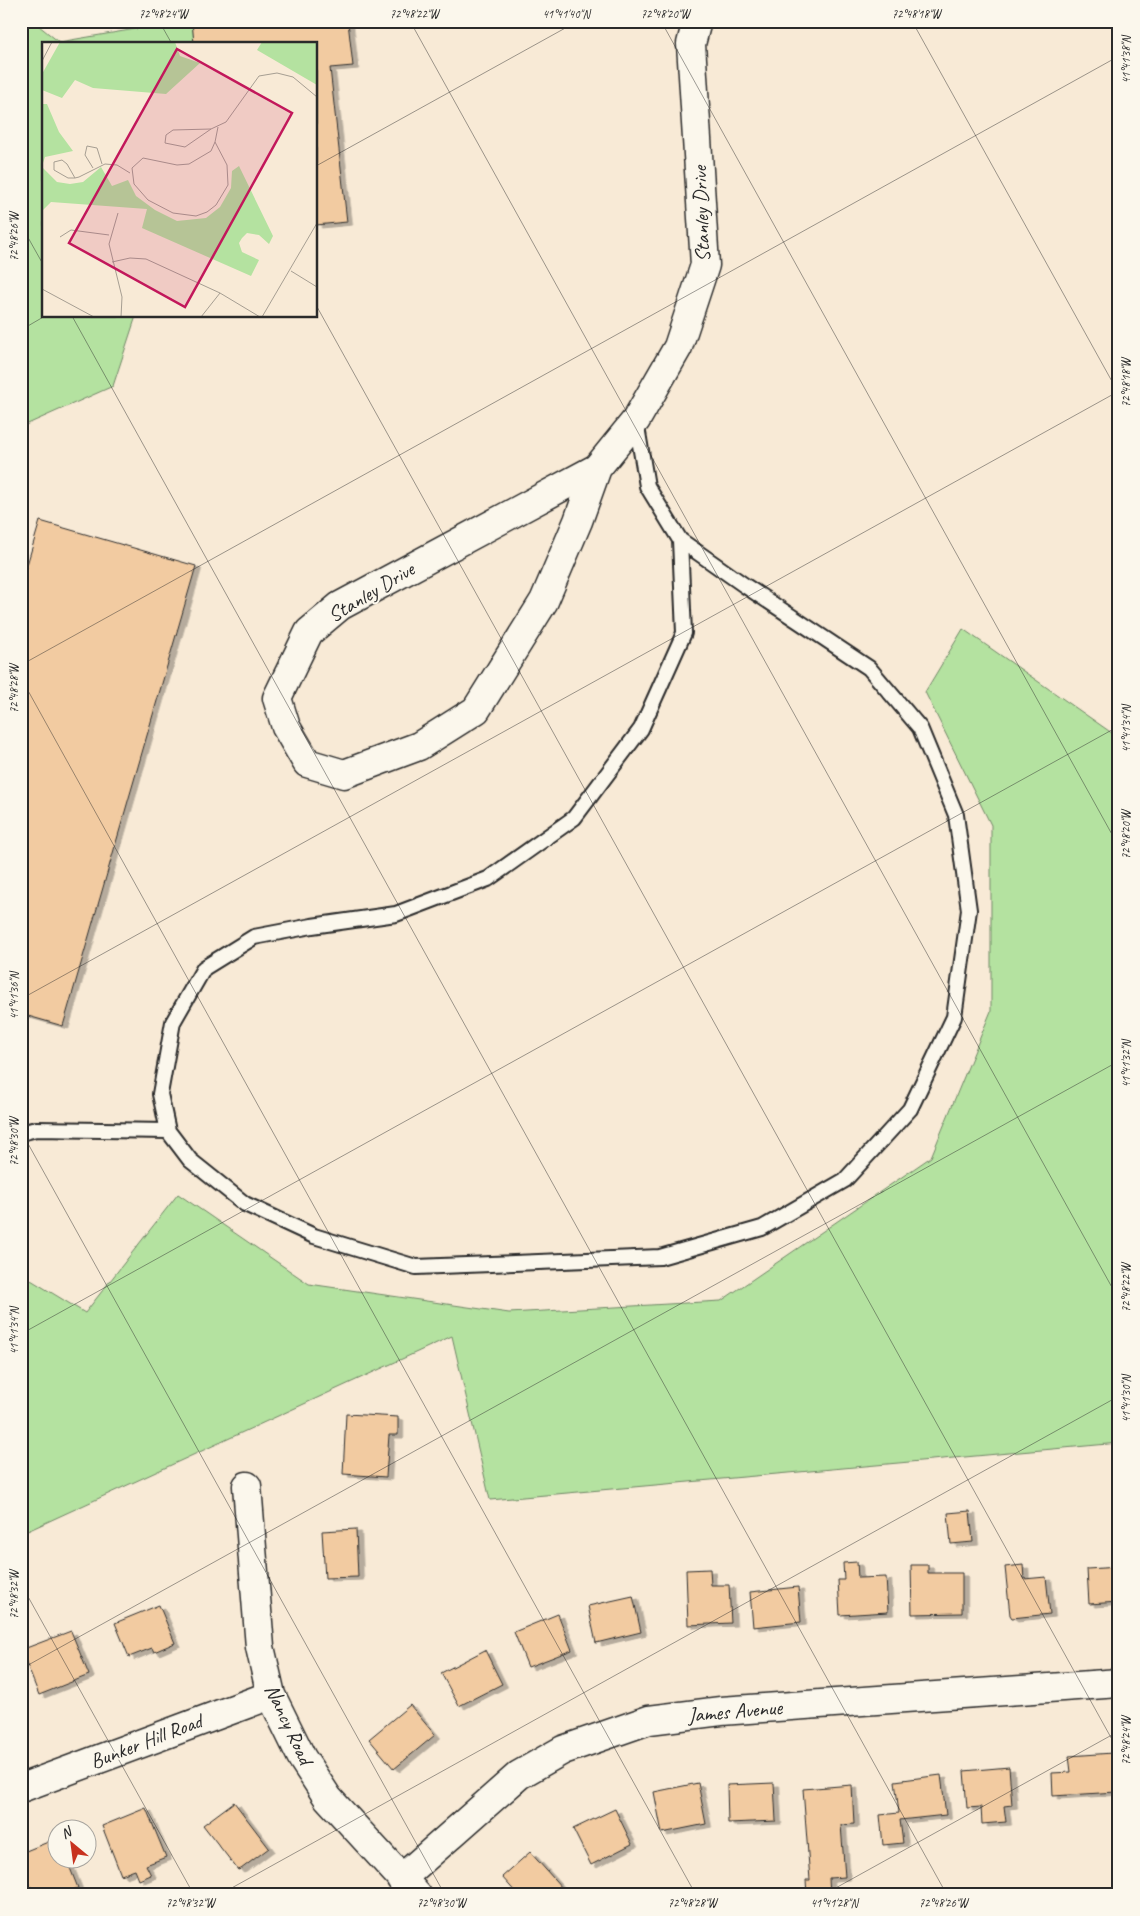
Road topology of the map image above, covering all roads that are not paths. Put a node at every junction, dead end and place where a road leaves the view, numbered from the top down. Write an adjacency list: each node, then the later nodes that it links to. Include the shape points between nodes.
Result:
1 (697, 21): 2 (street, Stanley Drive, via 691,44 706,265 678,347)
2 (636, 420): 3 (street, Stanley Drive); 4 (lane, via 647,486)
3 (597, 468): 3 (street, Stanley Drive, via 340,606 309,632 277,698 286,726 307,763 344,774 419,746 476,710 544,601)
4 (680, 540): 5 (lane, via 684,633 641,729 574,818 488,879 396,914 254,937 204,968 173,1022 160,1094); 5 (lane, via 869,668 920,728 956,815 969,910 954,1017 910,1110 844,1180 762,1228 660,1257 416,1267 314,1236 245,1204 190,1160)
5 (168, 1131): 6 (lane, via 36,1129)
6 (21, 1133)
7 (247, 1486): 9 (street, Nancy Road, via 260,1647)
8 (1119, 1683): 11 (street, James Avenue, via 721,1711 649,1720 563,1750 519,1774)
9 (271, 1694): 10 (street, Bunker Hill Road); 11 (street, Nancy Road, via 302,1758 328,1798)
10 (21, 1788)
11 (409, 1887)

